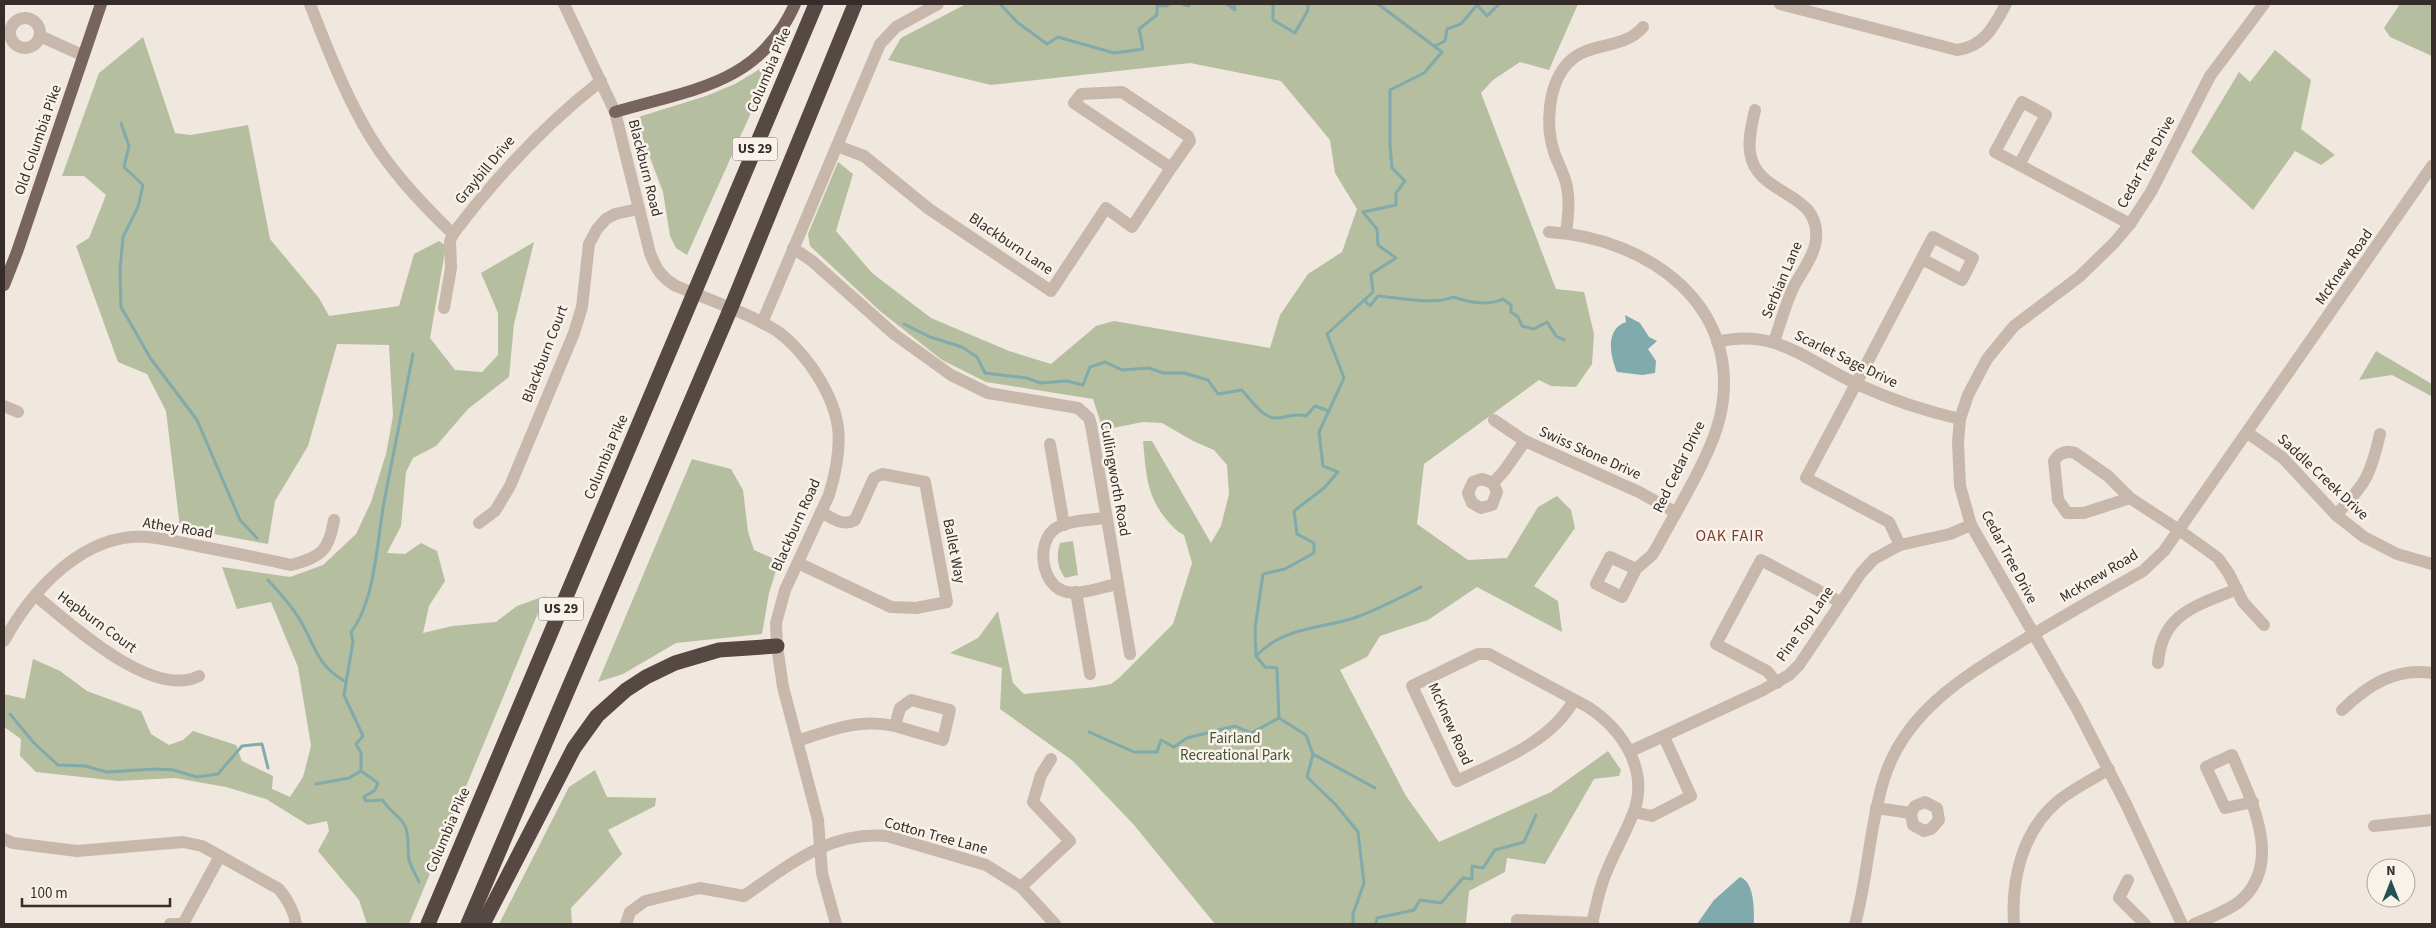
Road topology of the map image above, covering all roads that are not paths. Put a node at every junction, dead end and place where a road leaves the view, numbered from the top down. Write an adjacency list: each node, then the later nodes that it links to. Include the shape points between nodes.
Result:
1 (101, 4): 13 (main road, Old Columbia Pike)
2 (310, 4): 25 (street, via 364,126 395,172)
3 (564, 4): 14 (street, Blackburn Road)
4 (795, 4): 16 (main road, via 774,41 746,67 710,84)
5 (816, 4): 29 (highway, Columbia Pike / US 29)
6 (855, 4): 31 (highway, US 29)
7 (938, 4): 17 (street, via 888,34 870,64)
8 (1780, 4): 9 (street, via 1957,50 1983,40)
9 (2006, 4)
10 (2264, 4): 22 (street, Cedar Tree Drive, via 2210,76 2151,192)
11 (1644, 27): 24 (street, via 1631,38 1576,56 1561,72 1556,85 1549,126 1569,197)
12 (40, 36): 13 (street)
13 (82, 55): 28 (main road, Old Columbia Pike, via 66,110)
14 (601, 81): 16 (street, Blackburn Road); 25 (street, Graybill Drive, via 529,143)
15 (1755, 110): 34 (street, Serbian Lane, via 1750,142 1752,163 1765,182 1800,200 1807,208 1816,240 1793,289)
16 (615, 112): 21 (street, Blackburn Road)
17 (836, 146): 20 (street, Blackburn Lane, via 864,156 930,209 1051,291 1106,208 1132,227); 26 (street)
18 (2019, 165): 18 (street, via 1995,152 2022,102 2046,114); 22 (street)
19 (2432, 166): 40 (street, McKnew Road)
20 (1171, 168): 20 (street, Blackburn Lane, via 1074,103 1081,94 1122,92 1188,136 1190,140)
21 (638, 209): 29 (street, Blackburn Road, via 650,254 659,273 664,280); 51 (street, Blackburn Court, via 606,219 589,244 582,306 574,333 510,486 495,511)
22 (2130, 224): 38 (street, Cedar Tree Drive, via 2079,278 2020,321 1999,342 1976,376)
23 (1549, 232): 24 (street, Red Cedar Drive)
24 (1566, 233): 33 (street, Red Cedar Drive, via 1628,250 1666,271 1685,288 1704,313)
25 (453, 234): 30 (street)
26 (793, 248): 32 (street); 49 (street, Cullingworth Road, via 894,334 951,375 988,393 1070,406 1084,413 1091,425)
27 (1922, 259): 35 (street)
28 (4, 285)
29 (695, 294): 31 (street, Blackburn Road); 96 (highway, Columbia Pike / US 29)
30 (444, 308)
31 (730, 310): 32 (street, Blackburn Road); 97 (highway, US 29)
32 (762, 323): 46 (street, Blackburn Road, via 778,332 806,360 829,394 835,410 838,463)
33 (1717, 342): 34 (street, Scarlet Sage Drive, via 1746,337); 47 (street, Red Cedar Drive, via 1723,381 1720,418 1709,448)
34 (1774, 342): 35 (street, Scarlet Sage Drive)
35 (1856, 384): 38 (street, Scarlet Sage Drive, via 1913,408); 55 (street, via 1806,478 1889,522)
36 (4, 406): 37 (street)
37 (18, 412)
38 (1960, 419): 53 (street, Cedar Tree Drive, via 1959,478)
39 (1494, 420): 42 (street, Swiss Stone Drive)
40 (2248, 433): 48 (street, Saddle Creek Drive, via 2293,467); 54 (street, McKnew Road)
41 (2380, 434): 48 (street, via 2374,462 2365,482)
42 (1525, 441): 44 (street); 47 (street, Swiss Stone Drive, via 1622,484)
43 (1050, 444): 52 (street)
44 (1493, 483)
45 (2130, 498): 45 (street, via 2108,476 2075,453 2061,453 2054,461 2058,500 2067,513 2084,513); 54 (street)
46 (821, 512): 56 (street, Blackburn Road); 56 (street, Ballet Way, via 842,523 855,520 874,478 882,474 924,482 947,602 916,608 891,607)
47 (1675, 512): 58 (street, Red Cedar Drive, via 1652,555)
48 (2336, 515): 57 (street, Saddle Creek Drive, via 2380,547)
49 (1105, 518): 52 (street); 59 (street, Cullingworth Road)
50 (334, 520): 62 (street, Athey Road, via 331,540 325,548 310,560 291,564 157,538 121,539 94,546 77,556 53,575)
51 (479, 523)
52 (1064, 525): 61 (street, via 1053,530 1044,547 1046,573 1059,589)
53 (1971, 525): 55 (street, Pine Top Lane, via 1950,534); 65 (street, Cedar Tree Drive)
54 (2180, 530): 60 (street, via 2218,558); 65 (street, McKnew Road, via 2143,571)
55 (1900, 545): 63 (street, Pine Top Lane, via 1874,559)
56 (798, 563): 67 (street, Blackburn Road, via 779,608)
57 (2432, 564)
58 (1636, 569)
59 (1117, 584): 61 (street); 68 (street, Cullingworth Road)
60 (2236, 589): 64 (street); 69 (street, via 2202,604 2174,622 2161,640)
61 (1076, 592): 71 (street)
62 (36, 596): 66 (street, Athey Road); 72 (street, Hepburn Court, via 130,667 175,681 189,681)
63 (1840, 602): 73 (street, Pine Top Lane, via 1799,665); 73 (street, via 1761,560 1716,644 1767,671)
64 (2264, 625)
65 (2033, 634): 81 (street, Cedar Tree Drive); 83 (street, McKnew Road, via 1970,672 1932,703 1914,723 1892,760)
66 (4, 641)
67 (777, 646): 78 (street, Blackburn Road, via 783,687); 98 (highway, via 719,650 675,663 626,690 597,716 574,748)
68 (1130, 654)
69 (2158, 663)
70 (2432, 672): 75 (street, via 2411,672 2381,680 2366,688)
71 (1090, 674)
72 (199, 676)
73 (1777, 682): 77 (street, Pine Top Lane)
74 (1574, 700): 74 (street, McKnew Road, via 1483,653 1412,686 1457,781 1505,758 1552,729); 79 (street, McKnew Road, via 1602,716)
75 (2342, 710)
76 (895, 726): 78 (street, via 865,722 850,724)
77 (1664, 737): 79 (street, Pine Top Lane); 84 (street, via 1691,796 1652,816)
78 (797, 741): 89 (street, Blackburn Road, via 818,820)
79 (1631, 752): 84 (street, McKnew Road, via 1637,785)
80 (1051, 759): 92 (street, via 1041,775 1033,802 1070,841)
81 (2109, 770): 105 (street, via 2057,802 2032,834 2017,875); 107 (street, Cedar Tree Drive)
82 (2252, 802): 108 (street, via 2262,844 2256,881 2248,893 2232,906)
83 (1876, 808): 85 (street); 104 (street, McKnew Road)
84 (1634, 812): 103 (street, McKnew Road, via 1605,874)
85 (1911, 813)
86 (2432, 820): 87 (street)
87 (2374, 826)
88 (4, 839): 90 (street, via 77,851 183,842 202,846)
89 (819, 848): 92 (street, Cotton Tree Lane, via 860,836 887,836 978,862); 99 (street, Cotton Tree Lane, via 744,896 700,888 637,906 630,912); 100 (street, Blackburn Road, via 822,873)
90 (220, 856): 94 (street); 95 (street, via 279,889 287,899)
91 (2128, 880): 106 (street, via 2119,898)
92 (1020, 887): 101 (street, Cotton Tree Lane)
93 (170, 924): 94 (street)
94 (184, 924)
95 (296, 924)
96 (428, 924)
97 (468, 924)
98 (483, 924)
99 (626, 924)
100 (836, 924)
101 (1055, 924)
102 (1517, 924): 103 (street, via 1517,920)
103 (1592, 924)
104 (1856, 924)
105 (2014, 924)
106 (2145, 924)
107 (2182, 924)
108 (2194, 924)

